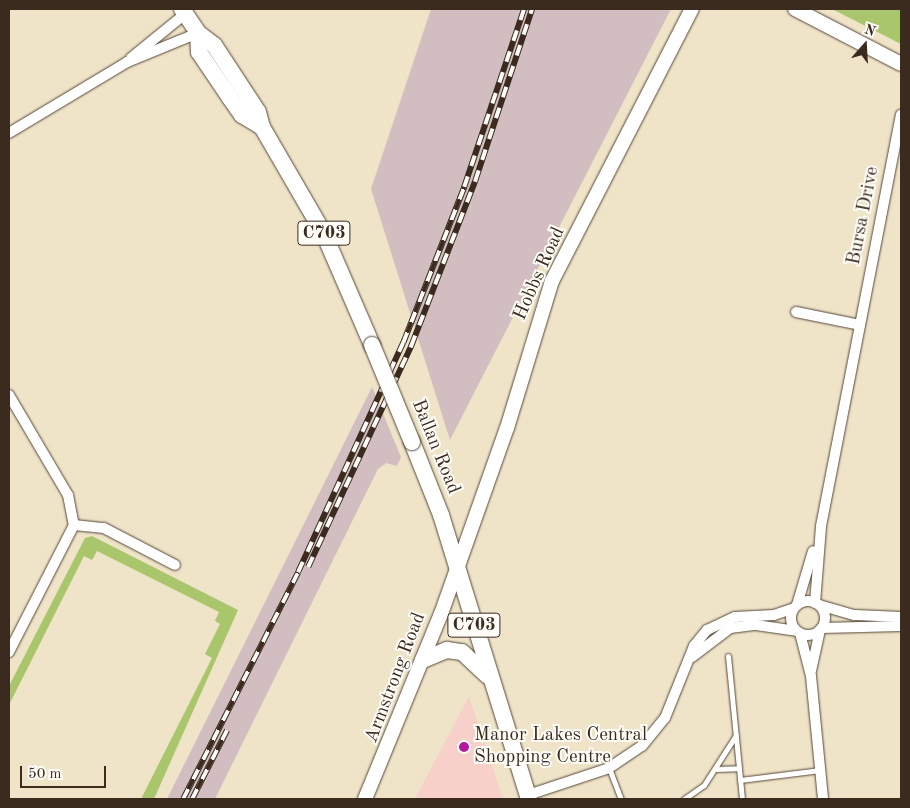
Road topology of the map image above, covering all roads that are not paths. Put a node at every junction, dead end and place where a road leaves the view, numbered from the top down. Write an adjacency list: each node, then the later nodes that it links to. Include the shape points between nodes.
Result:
1 (692, 9): 15 (street, Hobbs Road, via 552,281 507,428)
2 (795, 9): 6 (street)
3 (184, 12): 4 (main road, Ballan Road / C703); 5 (street)
4 (198, 33): 5 (street); 15 (main road, Ballan Road / C703, bridge, via 199,52 242,116 262,127 324,234 412,442)
5 (127, 62): 8 (street)
6 (901, 64)
7 (901, 115): 10 (street, Bursa Drive)
8 (9, 133)
9 (796, 312): 10 (street)
10 (860, 325): 13 (street, Bursa Drive)
11 (9, 395): 12 (street, via 68,495)
12 (74, 526): 14 (street, via 104,528); 22 (street)
13 (821, 526): 16 (street, Bursa Drive); 17 (street, Bursa Drive)
14 (175, 565)
15 (457, 568): 24 (street, Armstrong Road); 27 (main road, Ballan Road / C703)
16 (817, 604): 17 (street); 18 (street, via 855,615); 20 (street, via 824,613)
17 (795, 606): 21 (street, via 791,623); 25 (street, via 774,615 720,622 698,639)
18 (901, 617)
19 (901, 626): 20 (street)
20 (821, 629): 21 (street); 26 (street)
21 (798, 632): 25 (street, via 756,624 730,628 707,642); 26 (street)
22 (9, 652)
23 (728, 656): 28 (lane)
24 (423, 660): 27 (main road, via 447,650 462,652); 35 (street, Armstrong Road)
25 (690, 660): 29 (street, via 658,729 642,746)
26 (811, 676): 32 (street)
27 (493, 681): 34 (main road, Ballan Road / C703)
28 (736, 735): 30 (lane); 31 (lane)
29 (609, 768): 34 (street); 36 (lane)
30 (739, 768): 31 (lane); 33 (lane)
31 (715, 770): 37 (lane)
32 (820, 770): 33 (lane); 39 (street)
33 (740, 780): 38 (lane)
34 (528, 797)
35 (365, 799)
36 (621, 799)
37 (684, 799)
38 (742, 799)
39 (823, 799)

